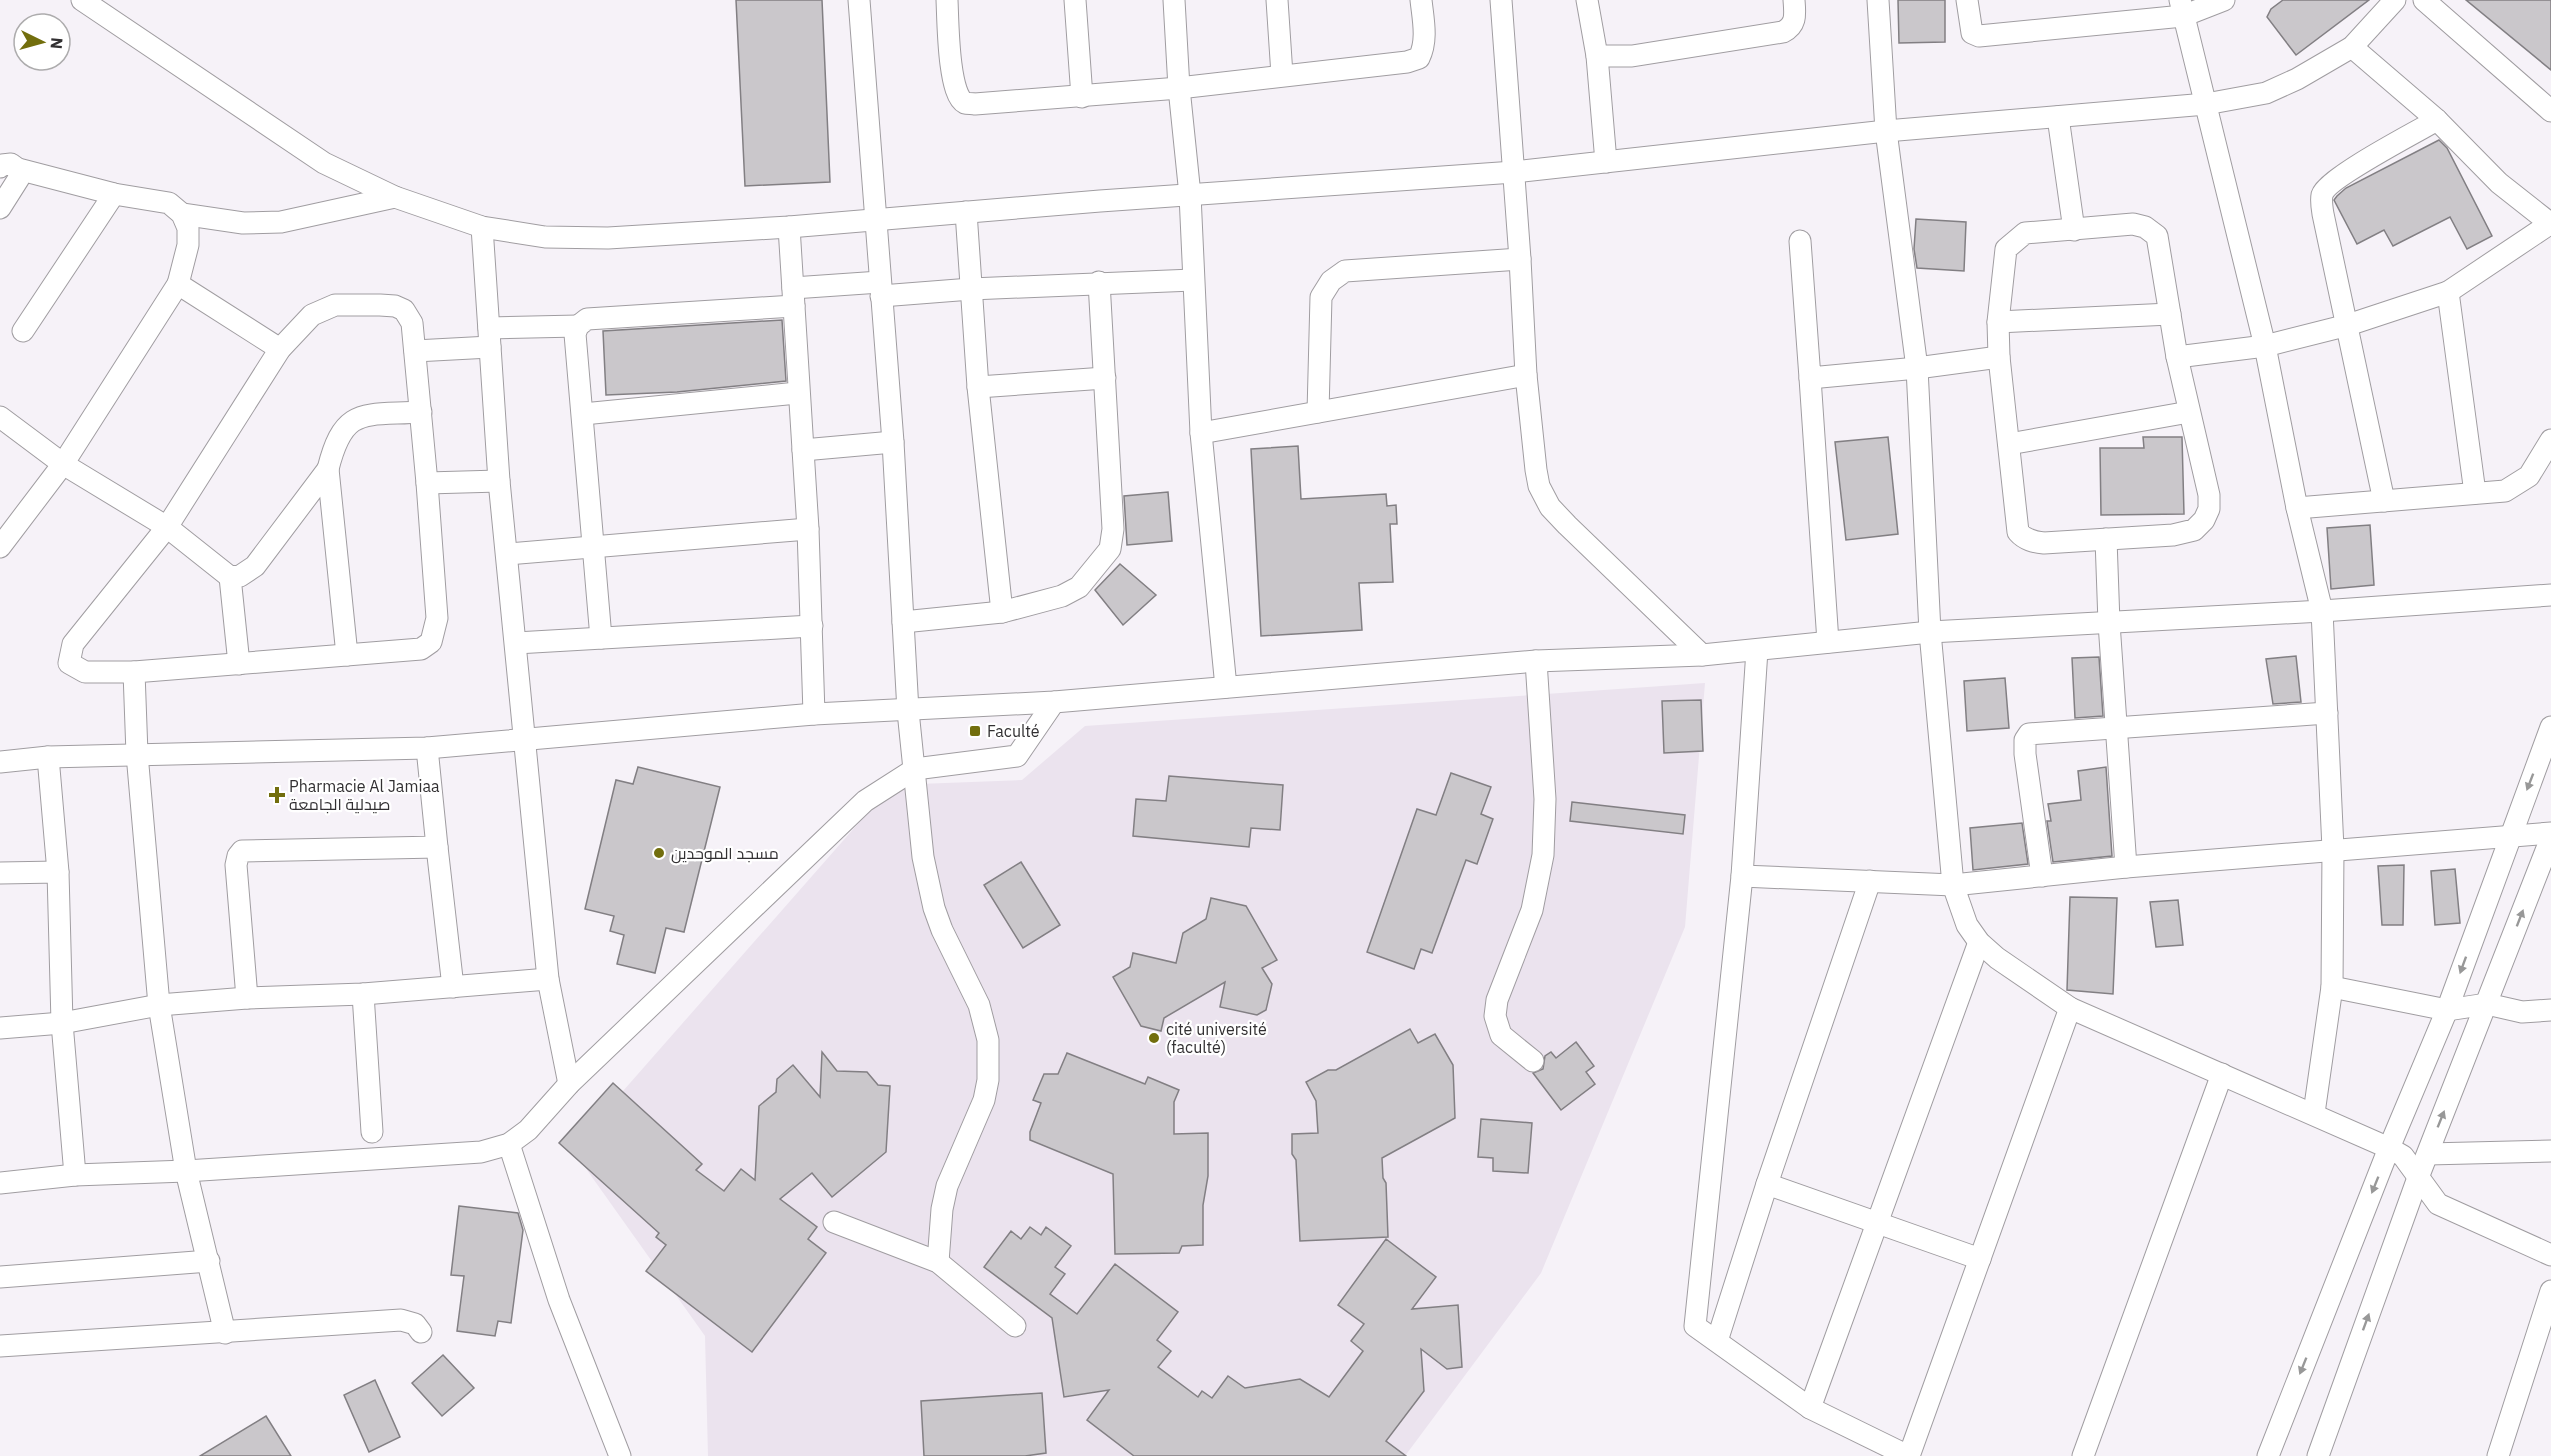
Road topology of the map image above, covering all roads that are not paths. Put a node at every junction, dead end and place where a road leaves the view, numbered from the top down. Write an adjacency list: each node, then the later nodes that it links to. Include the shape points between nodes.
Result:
1 (82, 0): 32 (street, via 324,163)
2 (859, 0): 36 (street)
3 (947, 0): 21 (street, via 954,82 965,103)
4 (1075, 0): 21 (street)
5 (1174, 0): 20 (street)
6 (1277, 0): 19 (street)
7 (1421, 0): 19 (street, via 1424,42 1419,58 1394,65)
8 (1501, 0): 29 (street)
9 (1587, 0): 18 (street)
10 (1794, 0): 18 (street, via 1794,24 1783,32 1632,56)
11 (1878, 0): 26 (street)
12 (1967, 0): 16 (street, via 1972,33 1979,36)
13 (2224, 0): 16 (street)
14 (2395, 0): 17 (street)
15 (2424, 0): 23 (street)
16 (2182, 8): 22 (street)
17 (2352, 47): 22 (street, via 2266,93); 25 (street)
18 (1597, 56): 27 (street)
19 (1282, 75): 20 (street)
20 (1179, 88): 21 (street); 31 (street)
21 (1083, 97)
22 (2206, 104): 24 (street); 56 (street)
23 (2551, 111)
24 (2058, 117): 26 (street); 40 (street)
25 (2437, 120): 37 (street, via 2499,183); 52 (street, via 2346,173 2322,195)
26 (1886, 131): 27 (street); 61 (street)
27 (1606, 162): 29 (street)
28 (9, 168): 30 (street); 33 (street, via 20,178)
29 (1514, 172): 31 (street); 42 (street)
30 (114, 194): 35 (street, via 169,203); 54 (street)
31 (1191, 195): 34 (street); 43 (street)
32 (395, 197): 35 (street, via 281,222 243,223); 38 (street)
33 (0, 208)
34 (966, 212): 36 (street); 47 (street)
35 (182, 214): 45 (street, via 188,228 188,245)
36 (878, 219): 39 (street); 46 (street)
37 (2551, 224): 48 (street)
38 (482, 227): 39 (street, via 544,237 608,238); 55 (street)
39 (789, 227): 49 (street)
40 (2074, 230): 50 (street, via 2133,224 2145,226 2157,236); 51 (street, via 2025,233 2006,249)
41 (1800, 242): 64 (street)
42 (1520, 259): 62 (street); 68 (street, via 1345,271 1331,281 1321,297)
43 (1194, 280): 44 (street); 72 (street)
44 (1099, 282): 47 (street); 63 (street)
45 (178, 284): 57 (street); 77 (street)
46 (881, 289): 47 (street); 49 (street); 74 (street)
47 (971, 289): 65 (street)
48 (2448, 292): 52 (street); 81 (street)
49 (793, 297): 53 (street, via 586,319); 66 (street)
50 (2170, 314): 51 (street); 60 (street)
51 (1998, 322): 59 (street)
52 (2348, 325): 56 (street); 82 (street)
53 (578, 326): 55 (street); 70 (street, via 575,334)
54 (23, 331)
55 (489, 337): 58 (street); 79 (street)
56 (2265, 346): 60 (street); 83 (street)
57 (280, 349): 58 (street, via 312,315 335,305 380,304 395,306 410,317); 84 (street)
58 (415, 351): 67 (street)
59 (1999, 357): 61 (street); 75 (street)
60 (2177, 357): 69 (street)
61 (1917, 368): 64 (street); 97 (street)
62 (1526, 375): 68 (street); 103 (street, via 1536,470 1550,507)
63 (1104, 378): 65 (street); 93 (street, via 1113,529 1110,549 1079,587 1062,596)
64 (1810, 378): 99 (street)
65 (978, 387): 93 (street)
66 (798, 393): 70 (street); 76 (street)
67 (421, 412): 78 (street, via 362,416 350,422 333,450); 80 (street)
68 (1318, 412): 72 (street)
69 (2189, 412): 75 (street); 86 (street, via 2209,495 2204,520 2194,530)
70 (583, 414): 88 (street)
71 (0, 417): 77 (street)
72 (1201, 433): 107 (street)
73 (2551, 440): 81 (street, via 2529,476 2505,491)
74 (893, 442): 76 (street); 94 (street)
75 (2009, 444): 86 (street, via 2018,532 2022,538 2044,543)
76 (803, 450): 85 (street)
77 (63, 464): 84 (street); 87 (street)
78 (328, 469): 90 (street, via 255,567); 102 (street)
79 (499, 481): 80 (street); 89 (street)
80 (427, 483): 102 (street, via 437,618 431,642 421,649)
81 (2475, 494): 82 (street)
82 (2384, 501): 83 (street)
83 (2296, 508): 92 (street)
84 (167, 527): 90 (street); 106 (street, via 73,644 69,663 85,672)
85 (808, 529): 88 (street); 96 (street)
86 (2106, 539): 95 (street)
87 (0, 547)
88 (595, 548): 89 (street); 98 (street)
89 (507, 554): 100 (street)
90 (230, 577): 105 (street)
91 (2551, 595): 92 (street)
92 (2322, 611): 95 (street); 110 (street)
93 (1002, 612): 94 (street)
94 (903, 622): 109 (street)
95 (2109, 623): 97 (street); 113 (street)
96 (812, 626): 98 (street); 111 (street)
97 (1930, 632): 99 (street); 131 (street)
98 (601, 638): 100 (street)
99 (1828, 642): 101 (street)
100 (516, 643): 114 (street)
101 (1757, 650): 103 (street); 128 (street)
102 (347, 655): 105 (street)
103 (1702, 655): 104 (street)
104 (1536, 662): 107 (street); 145 (street, via 1545,799 1542,855 1532,910 1497,1000 1495,1016 1501,1035)
105 (238, 664): 106 (street)
106 (134, 672): 116 (street)
107 (1226, 687): 108 (street)
108 (1054, 702): 109 (street); 119 (street, via 1017,756)
109 (908, 711): 111 (street); 119 (street)
110 (2327, 713): 113 (street); 124 (street)
111 (814, 714): 114 (street)
112 (2551, 727): 121 (street, one-way to 121)
113 (2116, 728): 125 (street); 129 (street, via 2037,732 2025,740)
114 (524, 738): 115 (street); 133 (street)
115 (427, 748): 116 (street); 123 (street)
116 (137, 754): 117 (street); 139 (street)
117 (48, 757): 118 (street); 126 (street)
118 (0, 762)
119 (915, 769): 147 (street, via 866,801); 164 (street, via 928,883 942,930 979,1005 989,1060 984,1100 947,1186)
120 (2551, 833): 121 (street)
121 (2509, 836): 124 (street); 141 (street, one-way to 141)
122 (2551, 838): 138 (street, one-way to 122)
123 (437, 847): 134 (street); 137 (street, via 240,853 236,865)
124 (2333, 849): 125 (street); 135 (street)
125 (2126, 867): 129 (street)
126 (58, 872): 127 (street); 143 (street)
127 (0, 873)
128 (1742, 876): 130 (street); 170 (street, via 1695,1326)
129 (2042, 876): 131 (street)
130 (1870, 882): 131 (street); 158 (street)
131 (1953, 885): 132 (street, via 1967,925)
132 (1979, 942): 140 (street); 160 (street)
133 (548, 979): 134 (street); 147 (street)
134 (453, 987): 136 (street)
135 (2332, 987): 141 (street); 148 (street)
136 (363, 994): 137 (street); 149 (street)
137 (247, 998): 139 (street)
138 (2487, 1004): 141 (street); 142 (street, via 2522,1012); 153 (street, one-way to 138)
139 (159, 1005): 143 (street); 154 (street)
140 (2070, 1008): 146 (street); 162 (street)
141 (2447, 1010): 151 (street)
142 (2551, 1010)
143 (62, 1023): 144 (street); 155 (street)
144 (0, 1028)
145 (1533, 1061)
146 (2222, 1074): 148 (street); 175 (street)
147 (569, 1084): 150 (street, via 528,1130)
148 (2314, 1113): 151 (street)
149 (372, 1132)
150 (509, 1144): 154 (street, via 481,1152); 173 (street, via 559,1300)
151 (2390, 1148): 156 (street, via 2403,1156); 176 (street, one-way to 176)
152 (2551, 1151): 153 (street)
153 (2428, 1154): 156 (street)
154 (186, 1171): 155 (street); 163 (street)
155 (75, 1175): 157 (street)
156 (2419, 1175): 161 (street, via 2438,1204); 177 (street, one-way to 156)
157 (0, 1183)
158 (1767, 1184): 160 (street); 170 (street)
159 (834, 1222): 164 (street)
160 (1877, 1223): 162 (street); 172 (street)
161 (2551, 1255)
162 (1980, 1259): 174 (street)
163 (209, 1261): 165 (street); 169 (street)
164 (938, 1262): 167 (street)
165 (0, 1277)
166 (2551, 1291): 178 (street)
167 (1015, 1326)
168 (422, 1332): 169 (street, via 415,1324 401,1320)
169 (225, 1333): 171 (street)
170 (1717, 1341): 172 (street)
171 (0, 1346)
172 (1810, 1408): 174 (street)
173 (620, 1456)
174 (1909, 1456)
175 (2083, 1456)
176 (2268, 1456)
177 (2318, 1456)
178 (2499, 1456)

